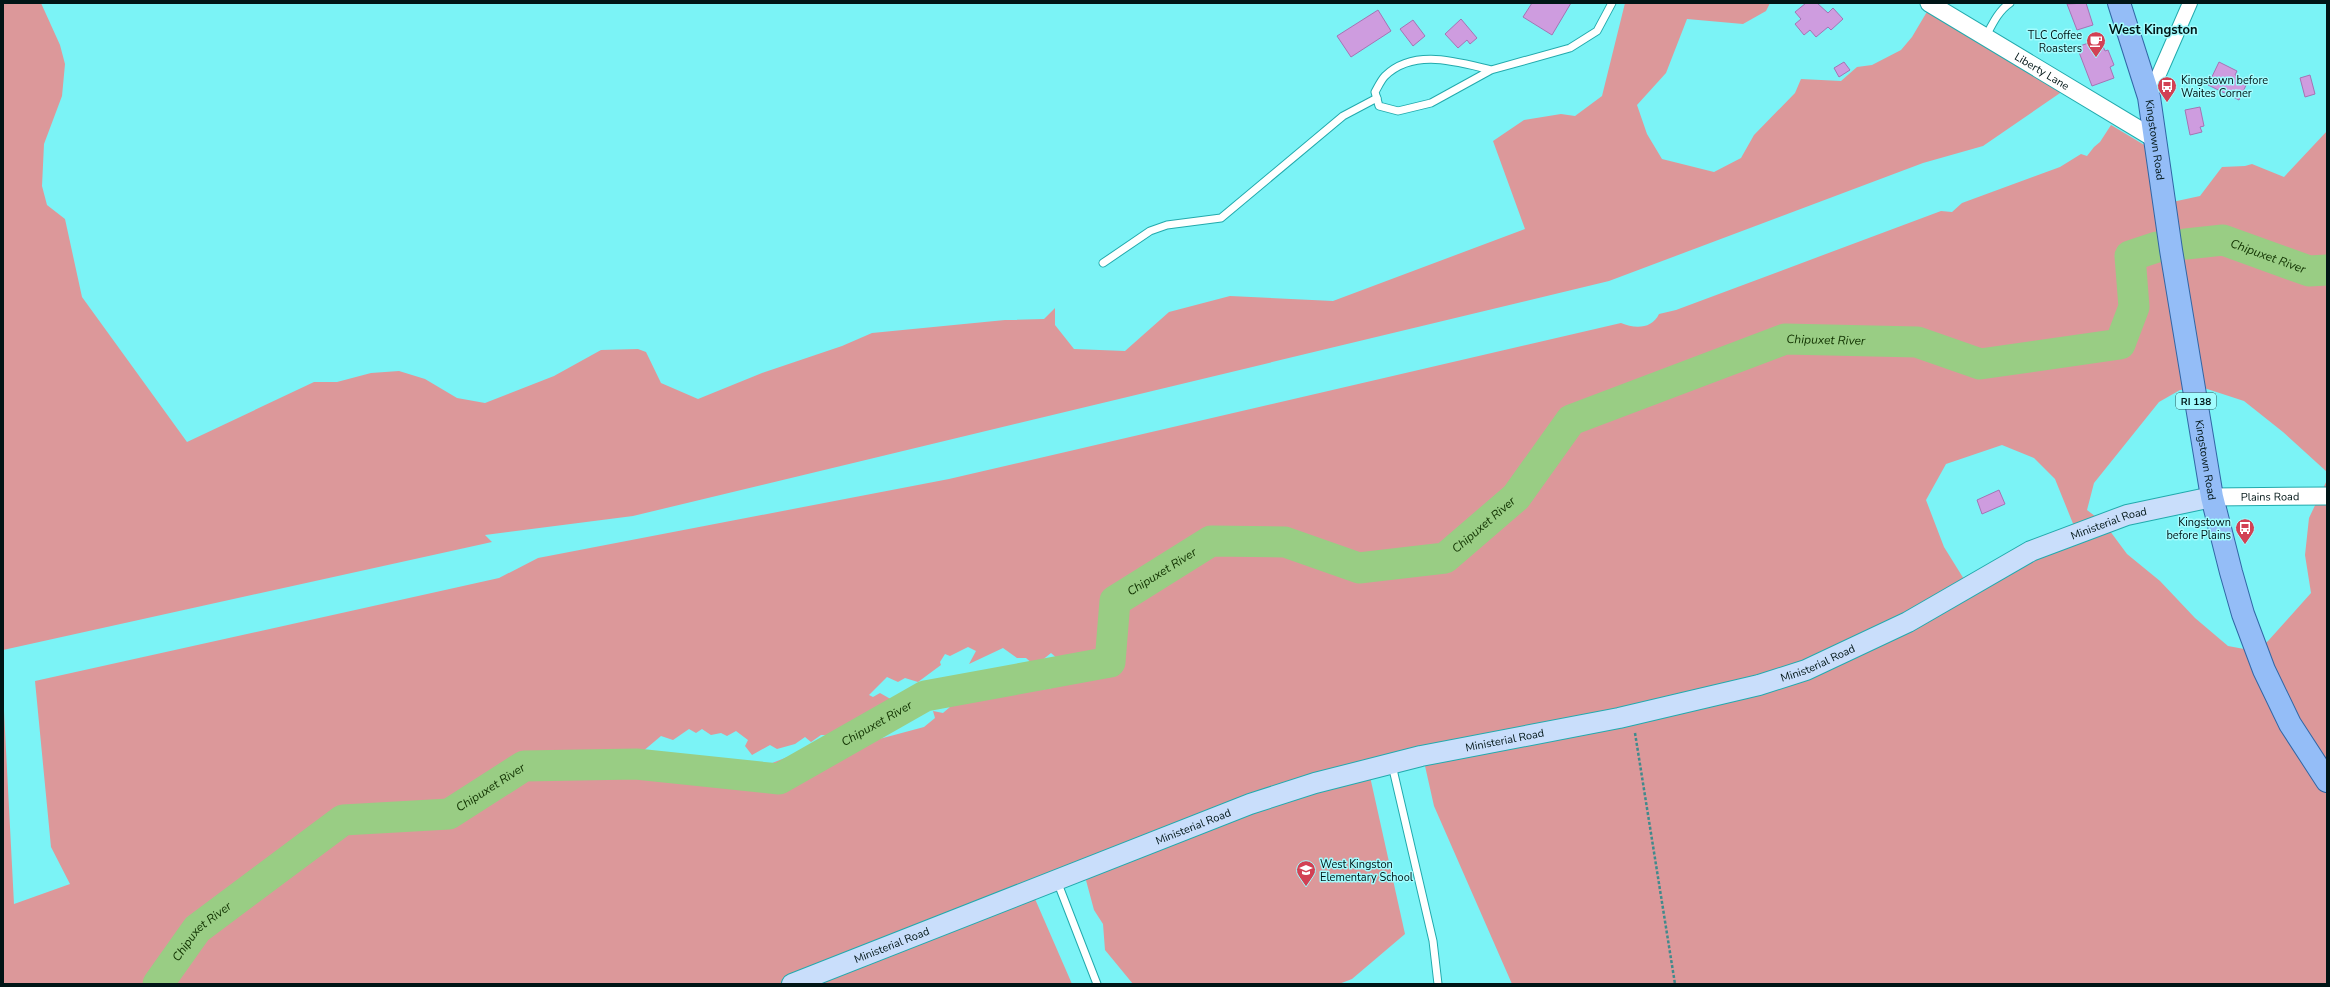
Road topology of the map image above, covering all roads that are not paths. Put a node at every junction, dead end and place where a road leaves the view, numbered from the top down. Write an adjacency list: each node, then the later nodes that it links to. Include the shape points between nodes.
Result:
1 (1612, 3): 7 (lane, via 1597,31 1570,48)
2 (1929, 3): 6 (street, Liberty Lane)
3 (2010, 3): 6 (lane, via 1994,20)
4 (2119, 3): 8 (main road, Kingstown Road / RI 138)
5 (2190, 3): 8 (street)
6 (1986, 38): 10 (street, Liberty Lane)
7 (1491, 70): 9 (lane, via 1431,103 1398,111 1379,106); 9 (lane, via 1438,58 1405,64 1385,76 1375,92)
8 (2149, 97): 10 (main road, Kingstown Road / RI 138)
9 (1377, 98): 11 (lane, via 1343,116 1221,218 1167,225 1150,231)
10 (2155, 139): 13 (main road, Kingstown Road / RI 138)
11 (1103, 263)
12 (2327, 496): 13 (street, Plains Road)
13 (2212, 497): 14 (main road, Ministerial Road, via 2127,515 2031,551 1908,622 1806,670 1759,685 1632,715); 15 (main road, Kingstown Road / RI 138, via 2243,614 2264,670 2290,724)
14 (1392, 764): 16 (main road, Ministerial Road, via 1315,783 1250,804); 19 (lane, via 1433,941)
15 (2327, 781)
16 (1057, 879): 17 (main road, Ministerial Road); 18 (lane)
17 (792, 984)
18 (1096, 984)
19 (1438, 984)

